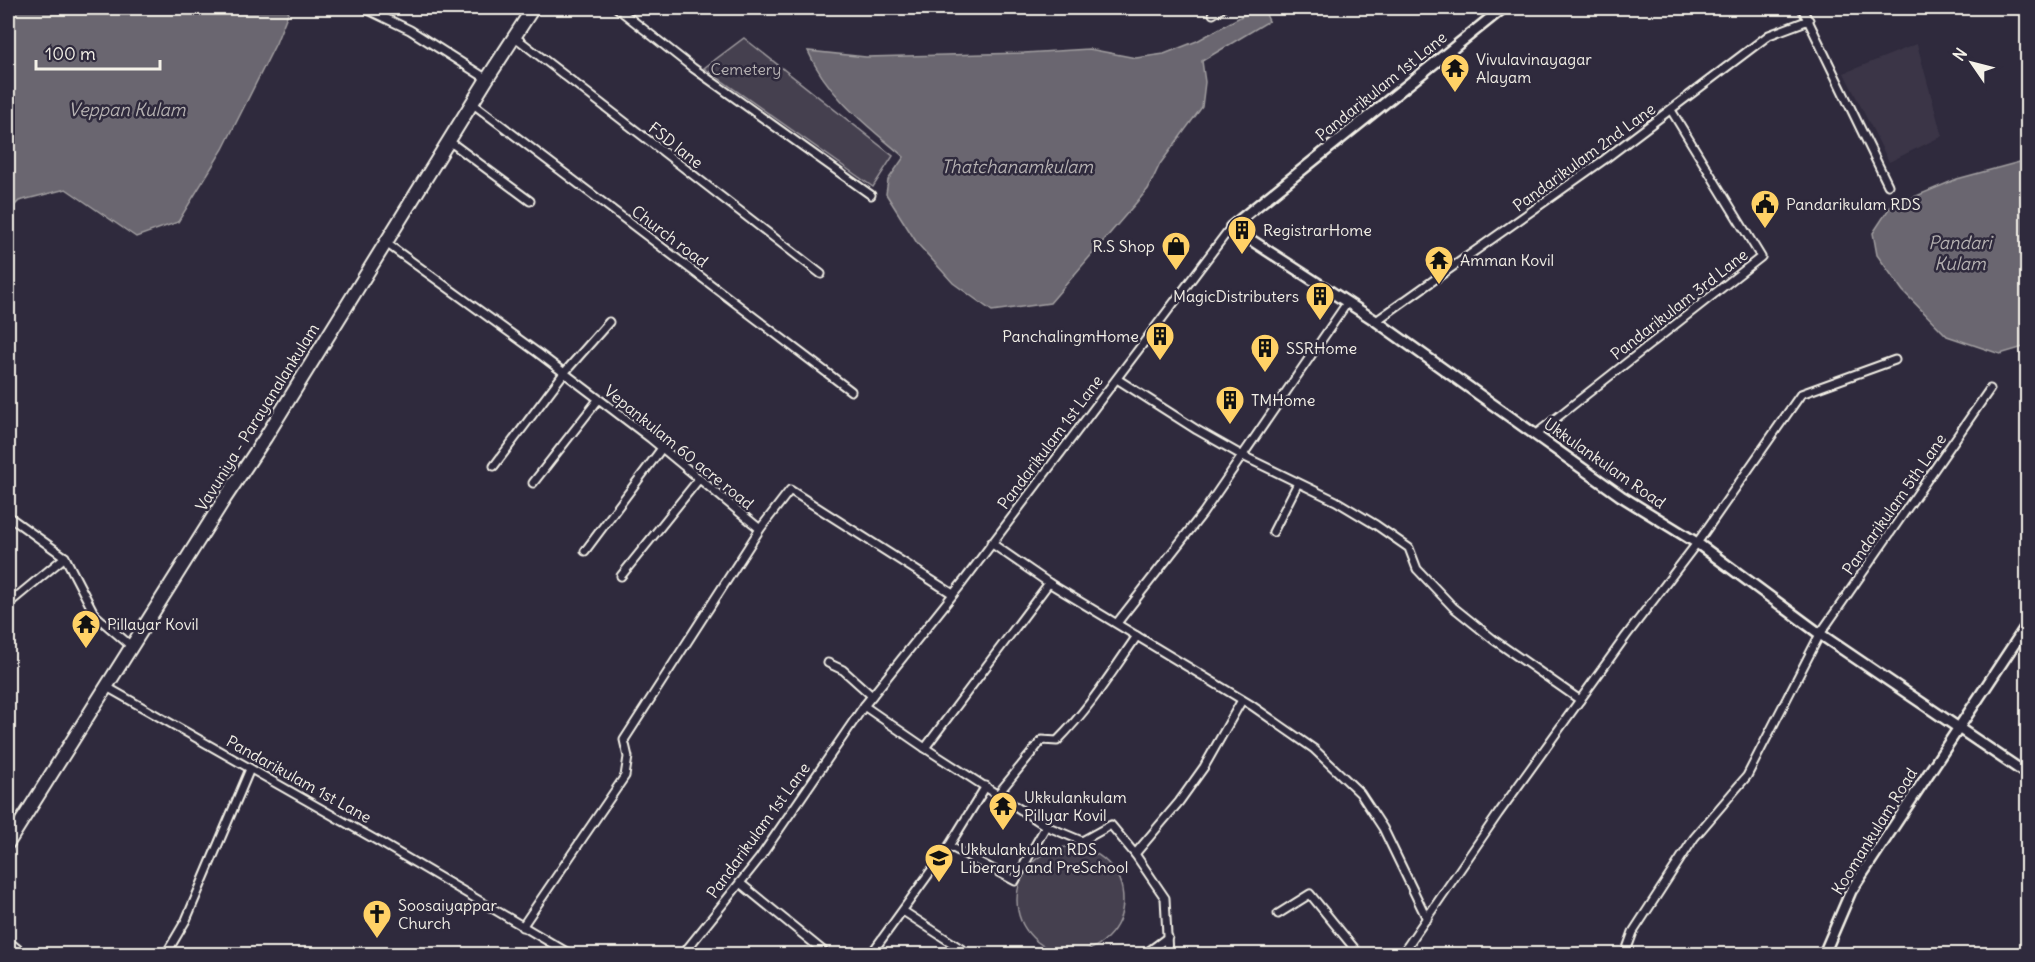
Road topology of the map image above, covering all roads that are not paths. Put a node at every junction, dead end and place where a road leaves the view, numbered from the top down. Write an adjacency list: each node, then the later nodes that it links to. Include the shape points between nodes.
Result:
1 (364, 8): 10 (street, via 410,30)
2 (533, 8): 9 (highway, Vavuniya - Parayanalankulam)
3 (617, 8): 15 (street, via 693,68)
4 (1212, 8): 5 (street, via 1213,14)
5 (1222, 8)
6 (1503, 8): 17 (street, Pandarikulam 1st Lane)
7 (1802, 8): 8 (street)
8 (1809, 20): 12 (street, Pandarikulam 2nd Lane, via 1769,35); 14 (street)
9 (515, 37): 10 (highway, Vavuniya - Parayanalankulam); 19 (street, FSD lane)
10 (487, 79): 11 (highway, Vavuniya - Parayanalankulam)
11 (472, 104): 13 (highway, Vavuniya - Parayanalankulam); 27 (street, Church road)
12 (1671, 110): 21 (street, Pandarikulam 2nd Lane); 29 (street, Pandarikulam 3rd Lane, via 1761,257)
13 (449, 141): 16 (street); 18 (highway, Vavuniya - Parayanalankulam)
14 (1888, 185)
15 (871, 195)
16 (530, 201)
17 (1231, 227): 20 (street, Ukkulankulam Road); 25 (street, Pandarikulam 1st Lane)
18 (386, 243): 24 (street, Vepankulam 60 acre road); 51 (highway, Vavuniya - Parayanalankulam)
19 (821, 274)
20 (1347, 303): 21 (street, Ukkulankulam Road); 31 (street)
21 (1377, 321): 29 (street, Ukkulankulam Road)
22 (609, 322): 24 (street)
23 (1895, 360): 40 (street, via 1801,394)
24 (564, 373): 28 (street, Vepankulam 60 acre road); 32 (street)
25 (1117, 379): 31 (street); 39 (street, Pandarikulam 1st Lane)
26 (1990, 388): 49 (street, Pandarikulam 5th Lane)
27 (851, 391)
28 (598, 400): 30 (street, Vepankulam 60 acre road); 34 (street)
29 (1536, 434): 40 (street, Ukkulankulam Road, via 1621,496)
30 (662, 448): 33 (street, Vepankulam 60 acre road); 41 (street)
31 (1243, 456): 35 (street); 47 (street)
32 (494, 466)
33 (699, 479): 37 (street, Vepankulam 60 acre road); 43 (street)
34 (532, 483)
35 (1298, 483): 38 (street); 56 (street, via 1336,501 1409,548 1417,569 1452,607)
36 (8, 516): 42 (street)
37 (760, 529): 45 (street, Vepankulam 60 acre road, via 790,490); 72 (street, via 624,740 628,758 625,776)
38 (1273, 532)
39 (991, 543): 44 (street); 45 (street, Pandarikulam 1st Lane)
40 (1697, 543): 49 (street, Ukkulankulam Road); 56 (street)
41 (585, 551)
42 (65, 557): 46 (street); 51 (street, via 95,615)
43 (621, 576)
44 (1049, 583): 47 (street); 59 (street)
45 (953, 594): 54 (street, Pandarikulam 1st Lane)
46 (8, 604)
47 (1117, 623): 50 (street)
48 (2028, 623): 58 (street, Koomankulam Road)
49 (1820, 634): 58 (street, Ukkulankulam Road); 86 (street, Pandarikulam 5th Lane, via 1747,776 1694,838 1633,932)
50 (1137, 636): 55 (street); 63 (street, via 1066,732 1057,741 1042,740)
51 (131, 646): 53 (highway, Vavuniya - Parayanalankulam)
52 (828, 663): 54 (street, via 843,670)
53 (105, 686): 60 (street, Pandarikulam 1st Lane); 65 (highway, Vavuniya - Parayanalankulam)
54 (872, 696): 57 (street, Pandarikulam 1st Lane)
55 (1242, 700): 67 (street, via 1204,767); 71 (street, via 1314,750 1360,793 1383,828)
56 (1580, 700): 71 (street)
57 (864, 706): 59 (street); 68 (street, Pandarikulam 1st Lane)
58 (1958, 728): 61 (street, Ukkulankulam Road); 87 (street, Koomankulam Road, via 1851,891)
59 (925, 748): 62 (street)
60 (250, 769): 72 (street, Pandarikulam 1st Lane); 76 (street, via 186,920)
61 (2028, 775)
62 (986, 786): 63 (street); 66 (street)
63 (998, 794): 64 (street)
64 (1046, 826): 66 (street, via 1015,880); 67 (street, via 1082,841 1111,825)
65 (8, 843)
66 (949, 846): 69 (street)
67 (1135, 854): 73 (street, via 1165,898)
68 (740, 883): 78 (street, Pandarikulam 1st Lane); 79 (street)
69 (903, 911): 80 (street); 81 (street)
70 (1278, 914): 84 (street, via 1310,894)
71 (1427, 919): 85 (street)
72 (522, 927): 77 (street, Pandarikulam 1st Lane)
73 (1168, 937): 82 (street); 83 (street)
74 (8, 941): 75 (street)
75 (24, 954)
76 (166, 954)
77 (570, 954)
78 (683, 954)
79 (828, 954)
80 (872, 954)
81 (969, 954)
82 (1145, 954)
83 (1168, 954)
84 (1359, 954)
85 (1402, 954)
86 (1625, 954)
87 (1824, 954)

